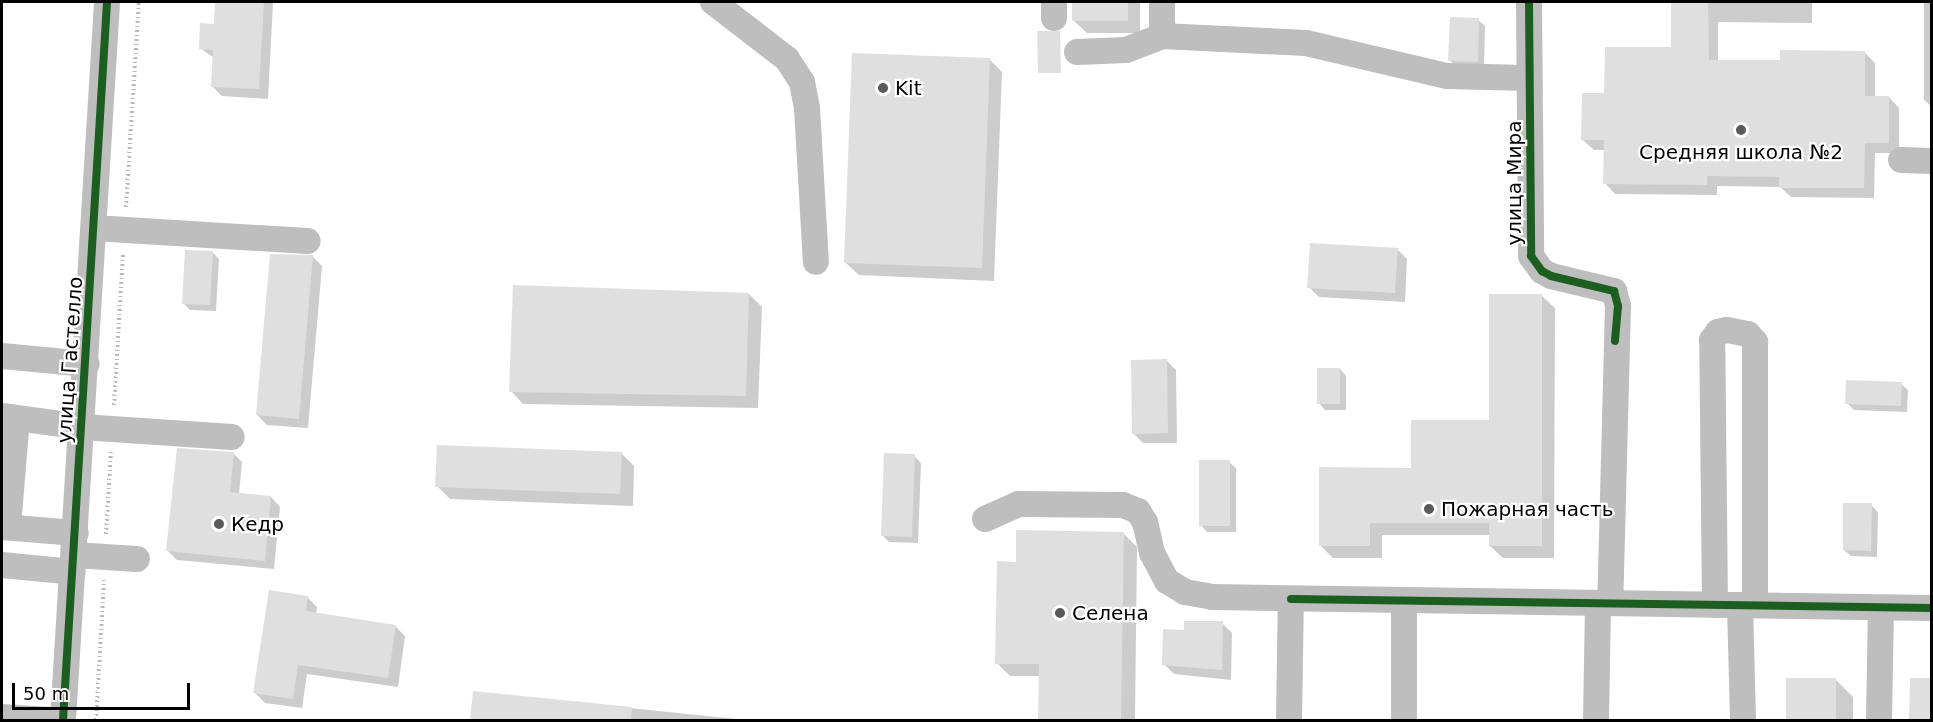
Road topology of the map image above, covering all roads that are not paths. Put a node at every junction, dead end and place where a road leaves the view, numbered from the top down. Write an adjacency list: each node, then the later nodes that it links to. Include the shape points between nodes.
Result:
1 (107, 2): 10 (street, улица Гастелло)
2 (713, 2): 12 (street, via 787,59 802,82)
3 (1162, 2): 5 (street)
4 (1529, 2): 7 (street, улица Мира)
5 (1162, 36): 6 (street, via 1119,51); 7 (street, via 1306,43 1448,76)
6 (1077, 52)
7 (1529, 78): 25 (street, улица Мира, via 1531,256 1551,276 1614,291 1617,306)
8 (1901, 160): 9 (street)
9 (1932, 160)
10 (94, 228): 11 (street); 14 (street, улица Гастелло)
11 (308, 241)
12 (816, 262)
13 (2, 356): 14 (street)
14 (87, 364): 16 (street, улица Гастелло)
15 (9, 417): 16 (street); 19 (street)
16 (82, 427): 17 (street); 20 (street, улица Гастелло)
17 (232, 437)
18 (985, 519): 23 (street, via 1018,504 1123,505 1138,511 1145,522 1152,553 1167,581 1185,592 1212,597)
19 (5, 527): 20 (street)
20 (74, 553): 21 (street); 22 (street); 31 (street, улица Гастелло)
21 (137, 559)
22 (2, 565)
23 (1291, 599): 24 (street); 32 (street)
24 (1404, 601): 25 (street); 33 (street)
25 (1604, 603): 26 (street); 34 (street)
26 (1736, 605): 26 (street, via 1755,342 1748,334 1727,330 1718,332 1712,340); 27 (street); 35 (street)
27 (1881, 608): 28 (street); 36 (street)
28 (1932, 608)
29 (2, 717): 30 (street)
30 (52, 720)
31 (63, 720)
32 (1289, 720)
33 (1404, 720)
34 (1596, 720)
35 (1743, 720)
36 (1879, 720)

